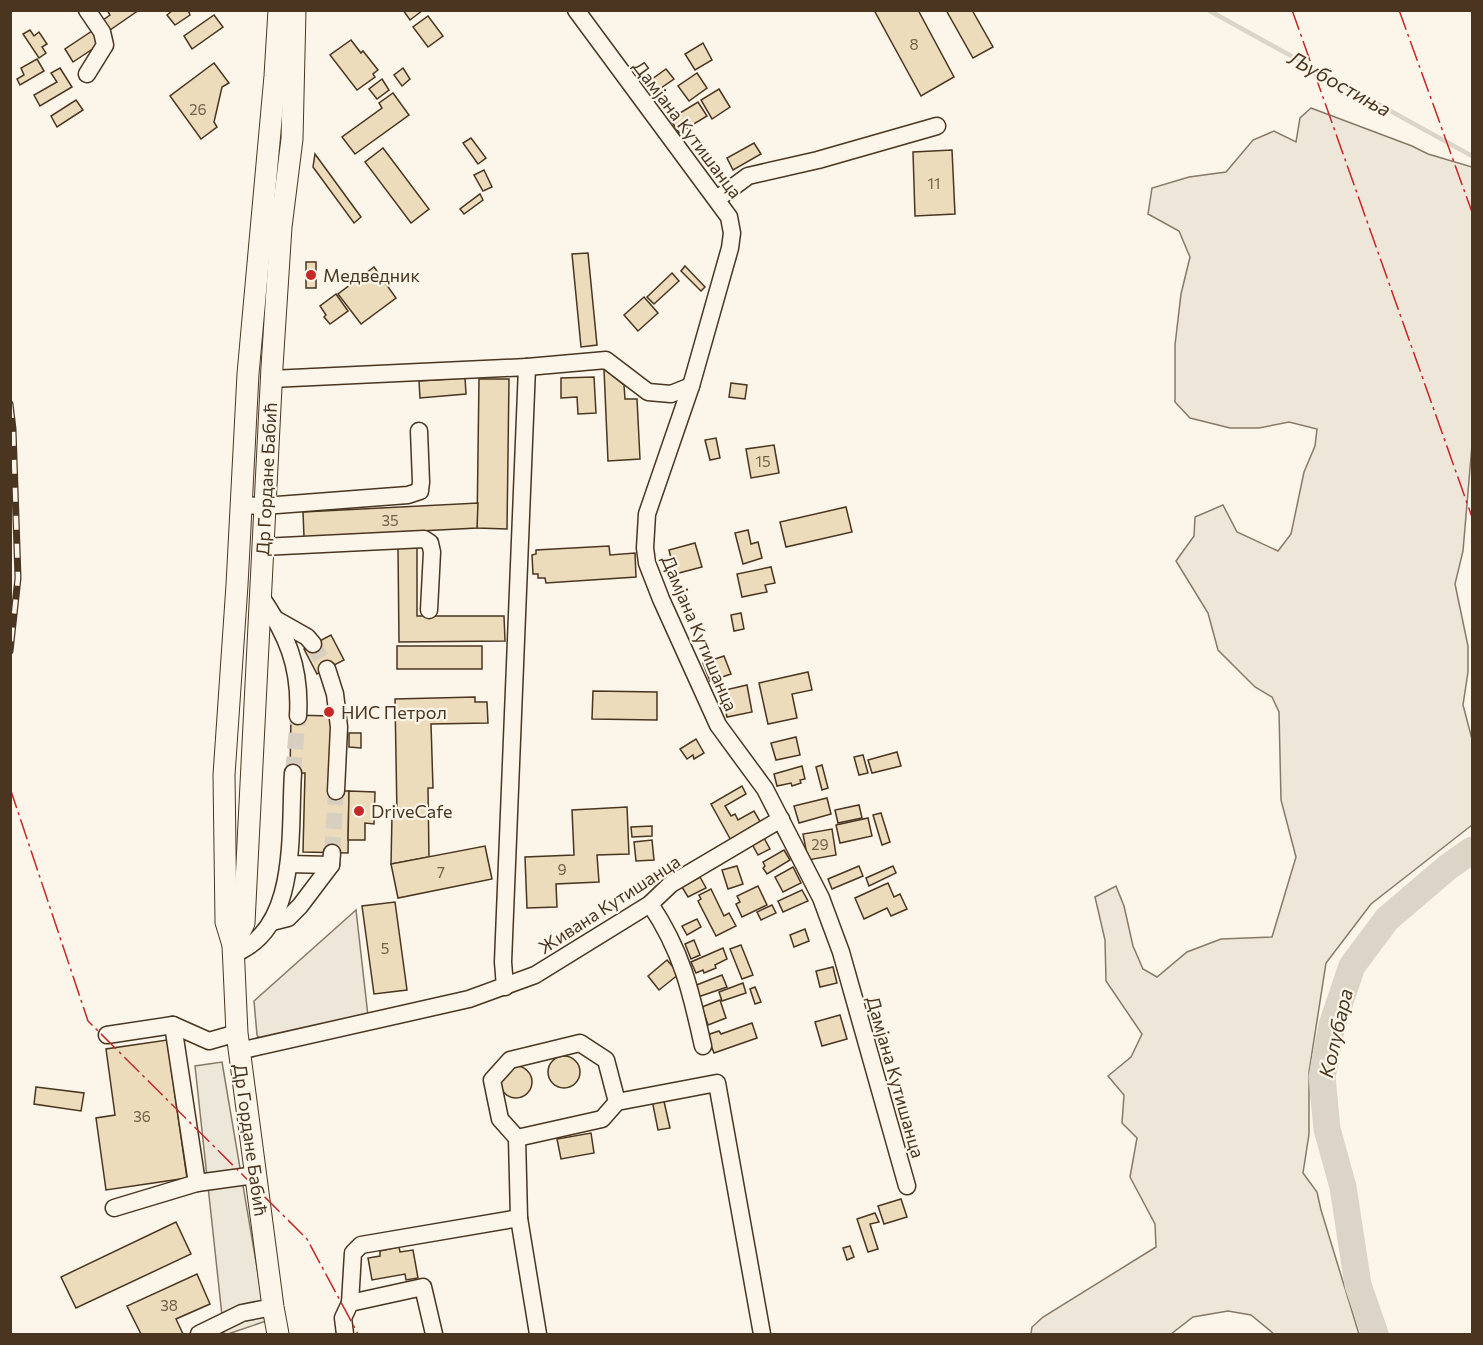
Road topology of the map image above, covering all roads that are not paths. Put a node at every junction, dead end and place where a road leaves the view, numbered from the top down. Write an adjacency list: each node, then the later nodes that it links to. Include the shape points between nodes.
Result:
1 (87, 10): 5 (street, via 105,45)
2 (279, 10): 12 (main road, Др Гордане Бабић, via 248,374)
3 (295, 10): 9 (main road, Др Гордане Бабић, via 292,140 281,227)
4 (576, 10): 7 (street, Дамјана Кутишанца)
5 (87, 74)
6 (937, 126): 7 (street, via 748,176)
7 (717, 199): 10 (street, Дамјана Кутишанца, via 729,217 730,248)
8 (528, 367): 9 (street); 10 (street, via 606,360 648,392 671,394); 28 (street, via 502,962)
9 (271, 379): 13 (main road, Др Гордане Бабић)
10 (691, 386): 23 (street, Дамјана Кутишанца, via 647,514 647,563 718,725 760,782)
11 (419, 431): 13 (street, via 420,491)
12 (241, 505): 13 (street); 27 (main road, Др Гордане Бабић, via 224,775 226,922)
13 (264, 506): 14 (main road, Др Гордане Бабић)
14 (262, 547): 15 (main road, Др Гордане Бабић); 16 (street, via 424,539 430,543 432,552)
15 (259, 594): 17 (street); 27 (main road, Др Гордане Бабић, via 244,923)
16 (429, 610)
17 (277, 620): 18 (street); 20 (street, via 296,668)
18 (313, 644)
19 (327, 669): 22 (street, via 339,727)
20 (298, 716)
21 (293, 773): 24 (street)
22 (336, 791)
23 (781, 819): 25 (street, Живана Кутишанца, via 671,884); 37 (street, Дамјана Кутишанца, via 821,898 841,952)
24 (289, 864): 26 (street); 26 (street, via 331,859 300,906 288,918)
25 (650, 904): 28 (street, Живана Кутишанца, via 535,975); 32 (street, via 680,959)
26 (272, 922): 27 (street, via 245,950)
27 (233, 950): 31 (main road, Др Гордане Бабић)
28 (505, 987): 31 (street, Живана Кутишанца, via 469,999)
29 (173, 1025): 30 (street); 31 (street, Живана Кутишанца, via 209,1041); 36 (street)
30 (107, 1035)
31 (238, 1042): 35 (main road, Др Гордане Бабић)
32 (703, 1046)
33 (617, 1102): 34 (street, via 602,1119); 34 (street, via 606,1060 580,1043 510,1060 492,1080 500,1119); 47 (street, via 717,1083)
34 (517, 1138): 39 (street)
35 (256, 1175): 36 (street); 41 (main road, Др Гордане Бабић)
36 (197, 1183): 38 (street)
37 (907, 1186)
38 (114, 1208)
39 (519, 1218): 40 (street, via 361,1245 353,1253); 46 (street)
40 (350, 1302): 44 (street, via 343,1318); 45 (street, via 423,1287)
41 (273, 1307): 42 (street, via 242,1313); 43 (main road, Др Гордане Бабић)
42 (199, 1335)
43 (279, 1335)
44 (345, 1335)
45 (434, 1335)
46 (538, 1335)
47 (762, 1335)

